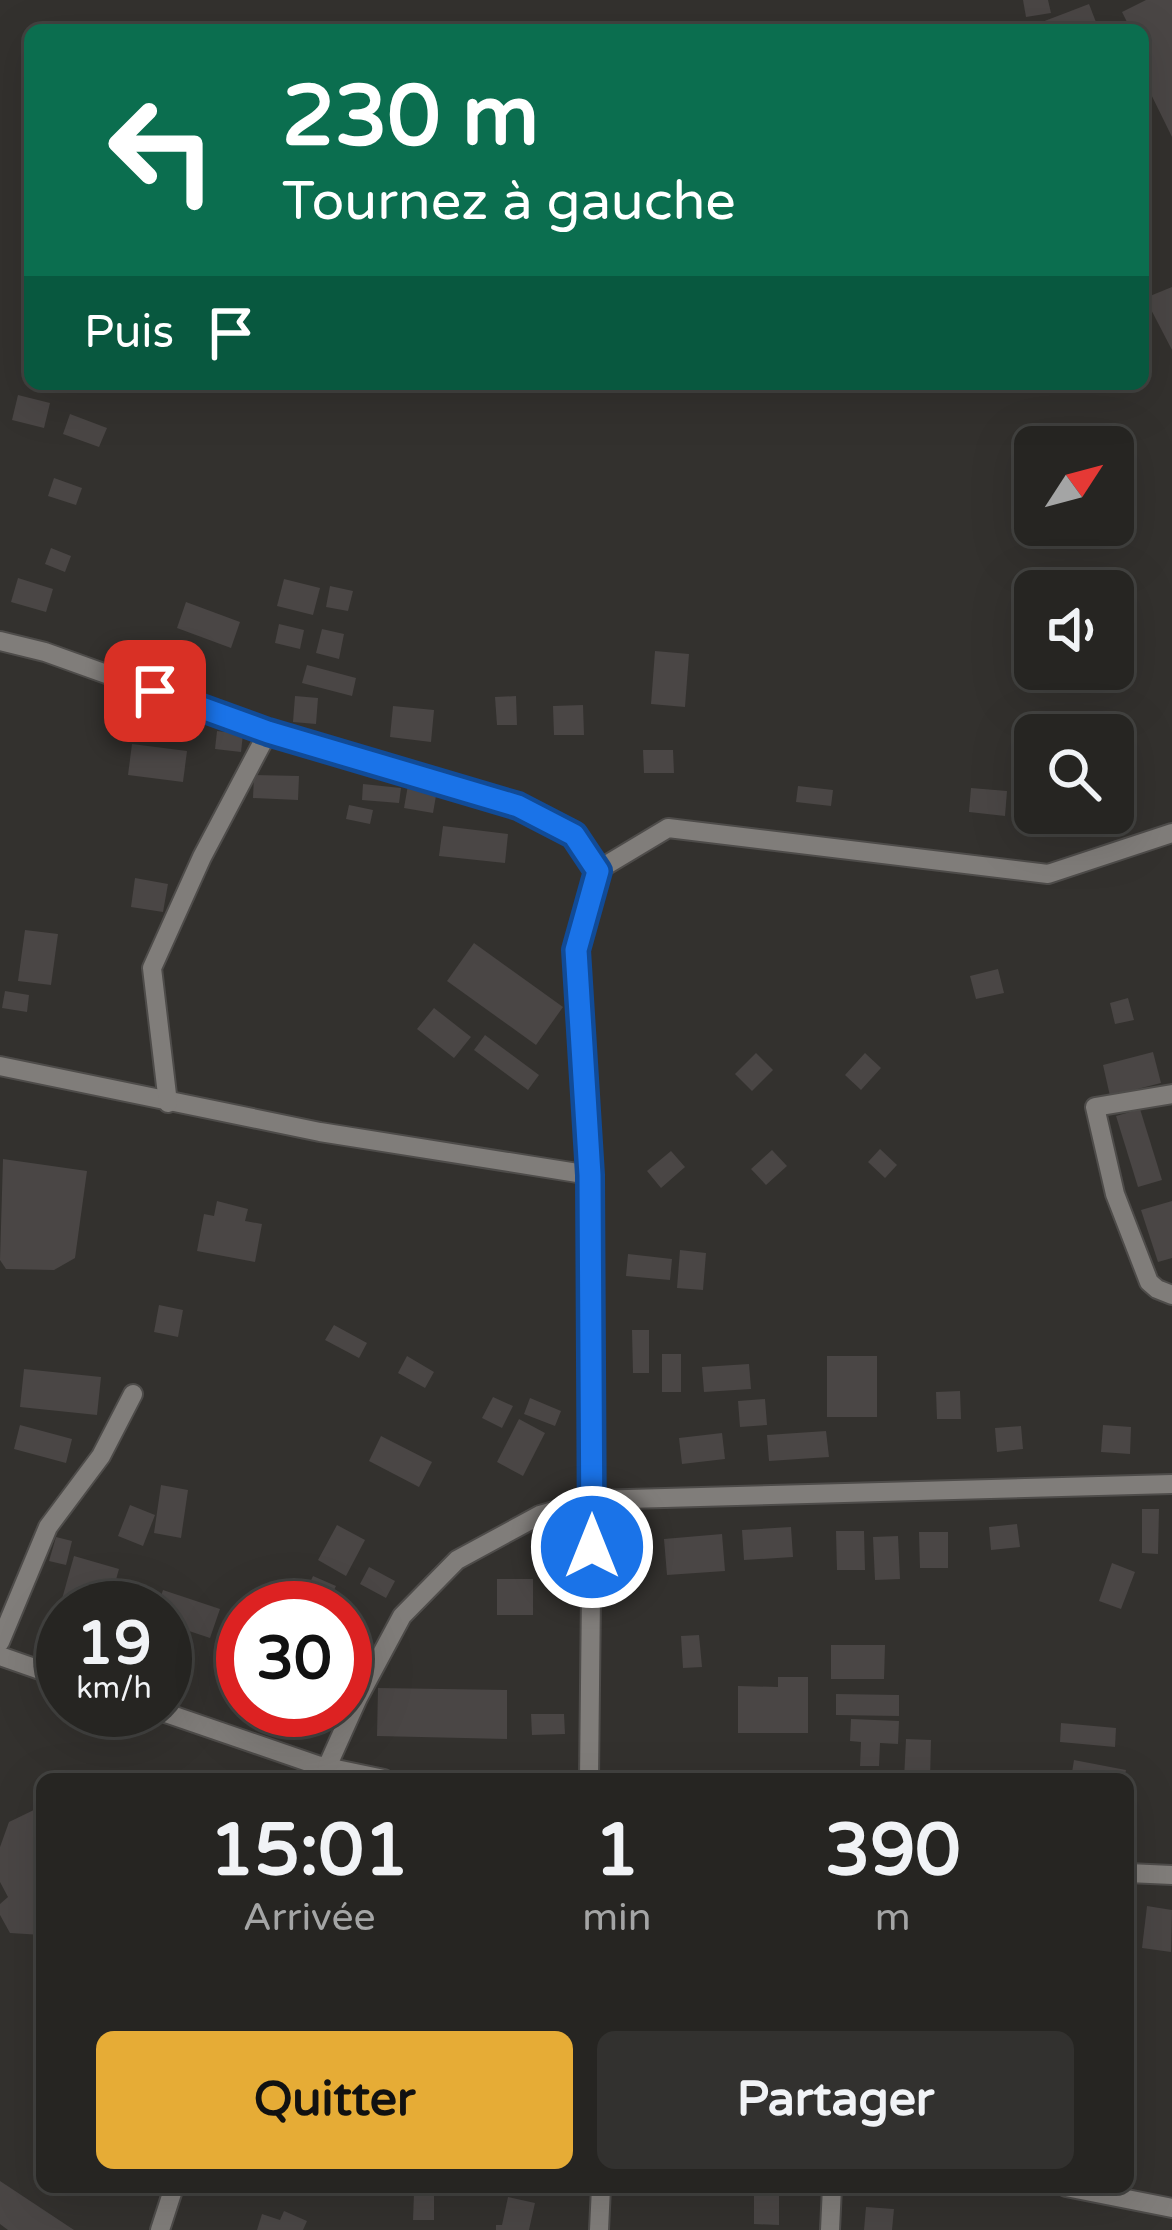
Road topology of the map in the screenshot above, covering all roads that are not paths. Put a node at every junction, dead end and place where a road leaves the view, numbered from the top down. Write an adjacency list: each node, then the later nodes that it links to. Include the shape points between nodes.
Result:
1 (0, 641): 2 (street)
2 (268, 732): 4 (street, via 518,806 574,835); 7 (street, via 152,968)
3 (1172, 833): 4 (street, via 1048,874 668,828)
4 (598, 871): 8 (street, via 576,950)
5 (0, 1066): 7 (street)
6 (1172, 1094): 9 (street, via 1095,1107 1114,1194 1149,1282)
7 (168, 1102): 8 (street)
8 (590, 1175): 12 (street)
9 (1172, 1295)
10 (133, 1394): 13 (street, via 48,1528)
11 (1172, 1484): 12 (street)
12 (592, 1500): 17 (street, via 540,1515 457,1559 402,1616); 18 (street)
13 (0, 1642)
14 (0, 1656): 15 (street)
15 (36, 1669)
16 (192, 1723): 17 (street)
17 (319, 1770)
18 (589, 1773)
19 (1134, 1873): 20 (street)
20 (1172, 1875)
21 (172, 2193): 26 (street)
22 (601, 2193): 27 (street)
23 (832, 2193): 28 (street)
24 (1096, 2193): 25 (street)
25 (1170, 2208): 29 (street)
26 (160, 2230)
27 (599, 2230)
28 (830, 2230)
29 (1165, 2230)

